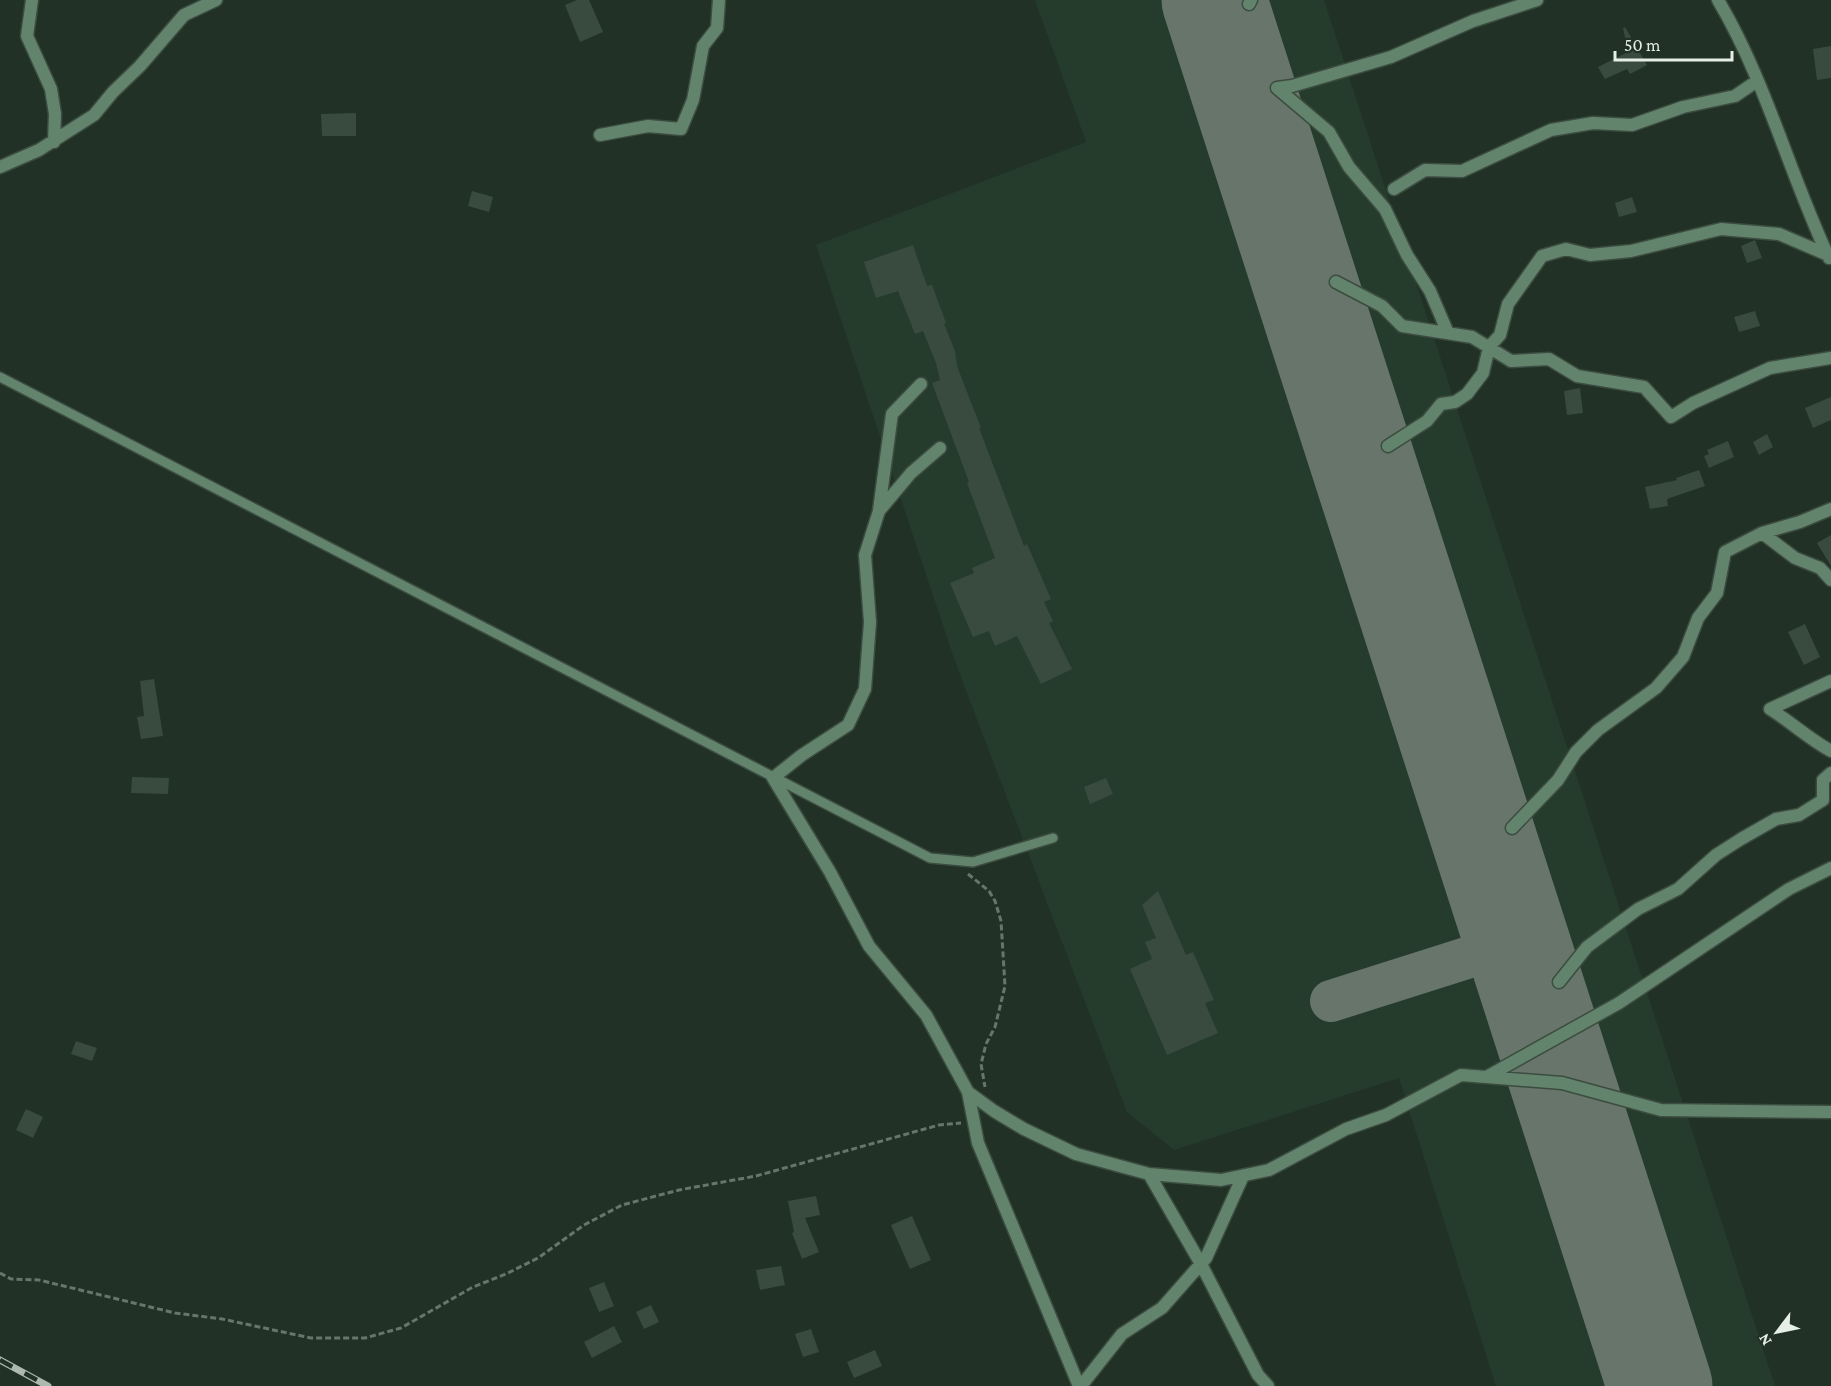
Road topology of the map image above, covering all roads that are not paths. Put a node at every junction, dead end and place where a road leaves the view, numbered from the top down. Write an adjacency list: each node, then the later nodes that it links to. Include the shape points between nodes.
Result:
1 (32, 0): 8 (street, via 27,36 51,89)
2 (216, 0): 8 (street, via 184,15 94,115)
3 (719, 0): 7 (street, via 717,28 703,46 693,100 681,129 648,126)
4 (1537, 0): 13 (street, via 1473,21 1390,57 1277,88 1329,132 1349,167 1385,209)
5 (1718, 0): 6 (street)
6 (1757, 81): 10 (street, via 1736,96 1683,107 1632,124 1593,123 1551,130 1462,171 1425,170); 11 (street)
7 (600, 135)
8 (54, 142): 9 (street)
9 (0, 167)
10 (1394, 189)
11 (1829, 258): 14 (street, via 1779,234 1721,229 1631,251 1590,255 1566,249 1542,256 1508,304 1500,334)
12 (1336, 282): 13 (street, via 1382,306 1402,326)
13 (1448, 333): 14 (street, via 1472,337)
14 (1489, 347): 15 (street, via 1511,361 1549,359 1577,376 1644,387 1671,417 1770,368); 18 (street, via 1483,373 1467,394 1455,402 1441,404 1427,421)
15 (1831, 358)
16 (0, 377): 27 (lane)
17 (921, 384): 21 (street, via 892,414)
18 (1388, 446)
19 (940, 447): 21 (street, via 911,473)
20 (1831, 509): 22 (street)
21 (879, 511): 27 (street, via 866,555 870,622 865,689 848,725)
22 (1762, 533): 23 (street, via 1795,558 1820,568); 28 (street, via 1725,552 1717,593 1698,618 1683,657 1656,688 1598,730)
23 (1831, 580)
24 (1831, 681): 25 (street, via 1770,709)
25 (1831, 751)
26 (1831, 773): 31 (street, via 1823,780 1822,800 1799,815 1776,819 1716,855 1678,889 1638,909 1587,947)
27 (772, 778): 29 (lane, via 930,858 973,862); 33 (street, via 830,872 869,946 926,1015)
28 (1512, 828)
29 (1053, 837)
30 (1831, 868): 32 (street, via 1789,889 1619,1003)
31 (1559, 982)
32 (1487, 1077): 34 (street, via 1562,1083 1661,1110); 36 (street, via 1461,1075 1269,1170)
33 (968, 1092): 35 (street, via 1024,1129 1076,1154); 38 (street, via 978,1143)
34 (1831, 1112)
35 (1149, 1174): 36 (street, via 1221,1180); 37 (street)
36 (1243, 1176): 37 (street)
37 (1200, 1264): 38 (street, via 1162,1308 1122,1334); 39 (street, via 1258,1375)
38 (1080, 1386)
39 (1268, 1386)

